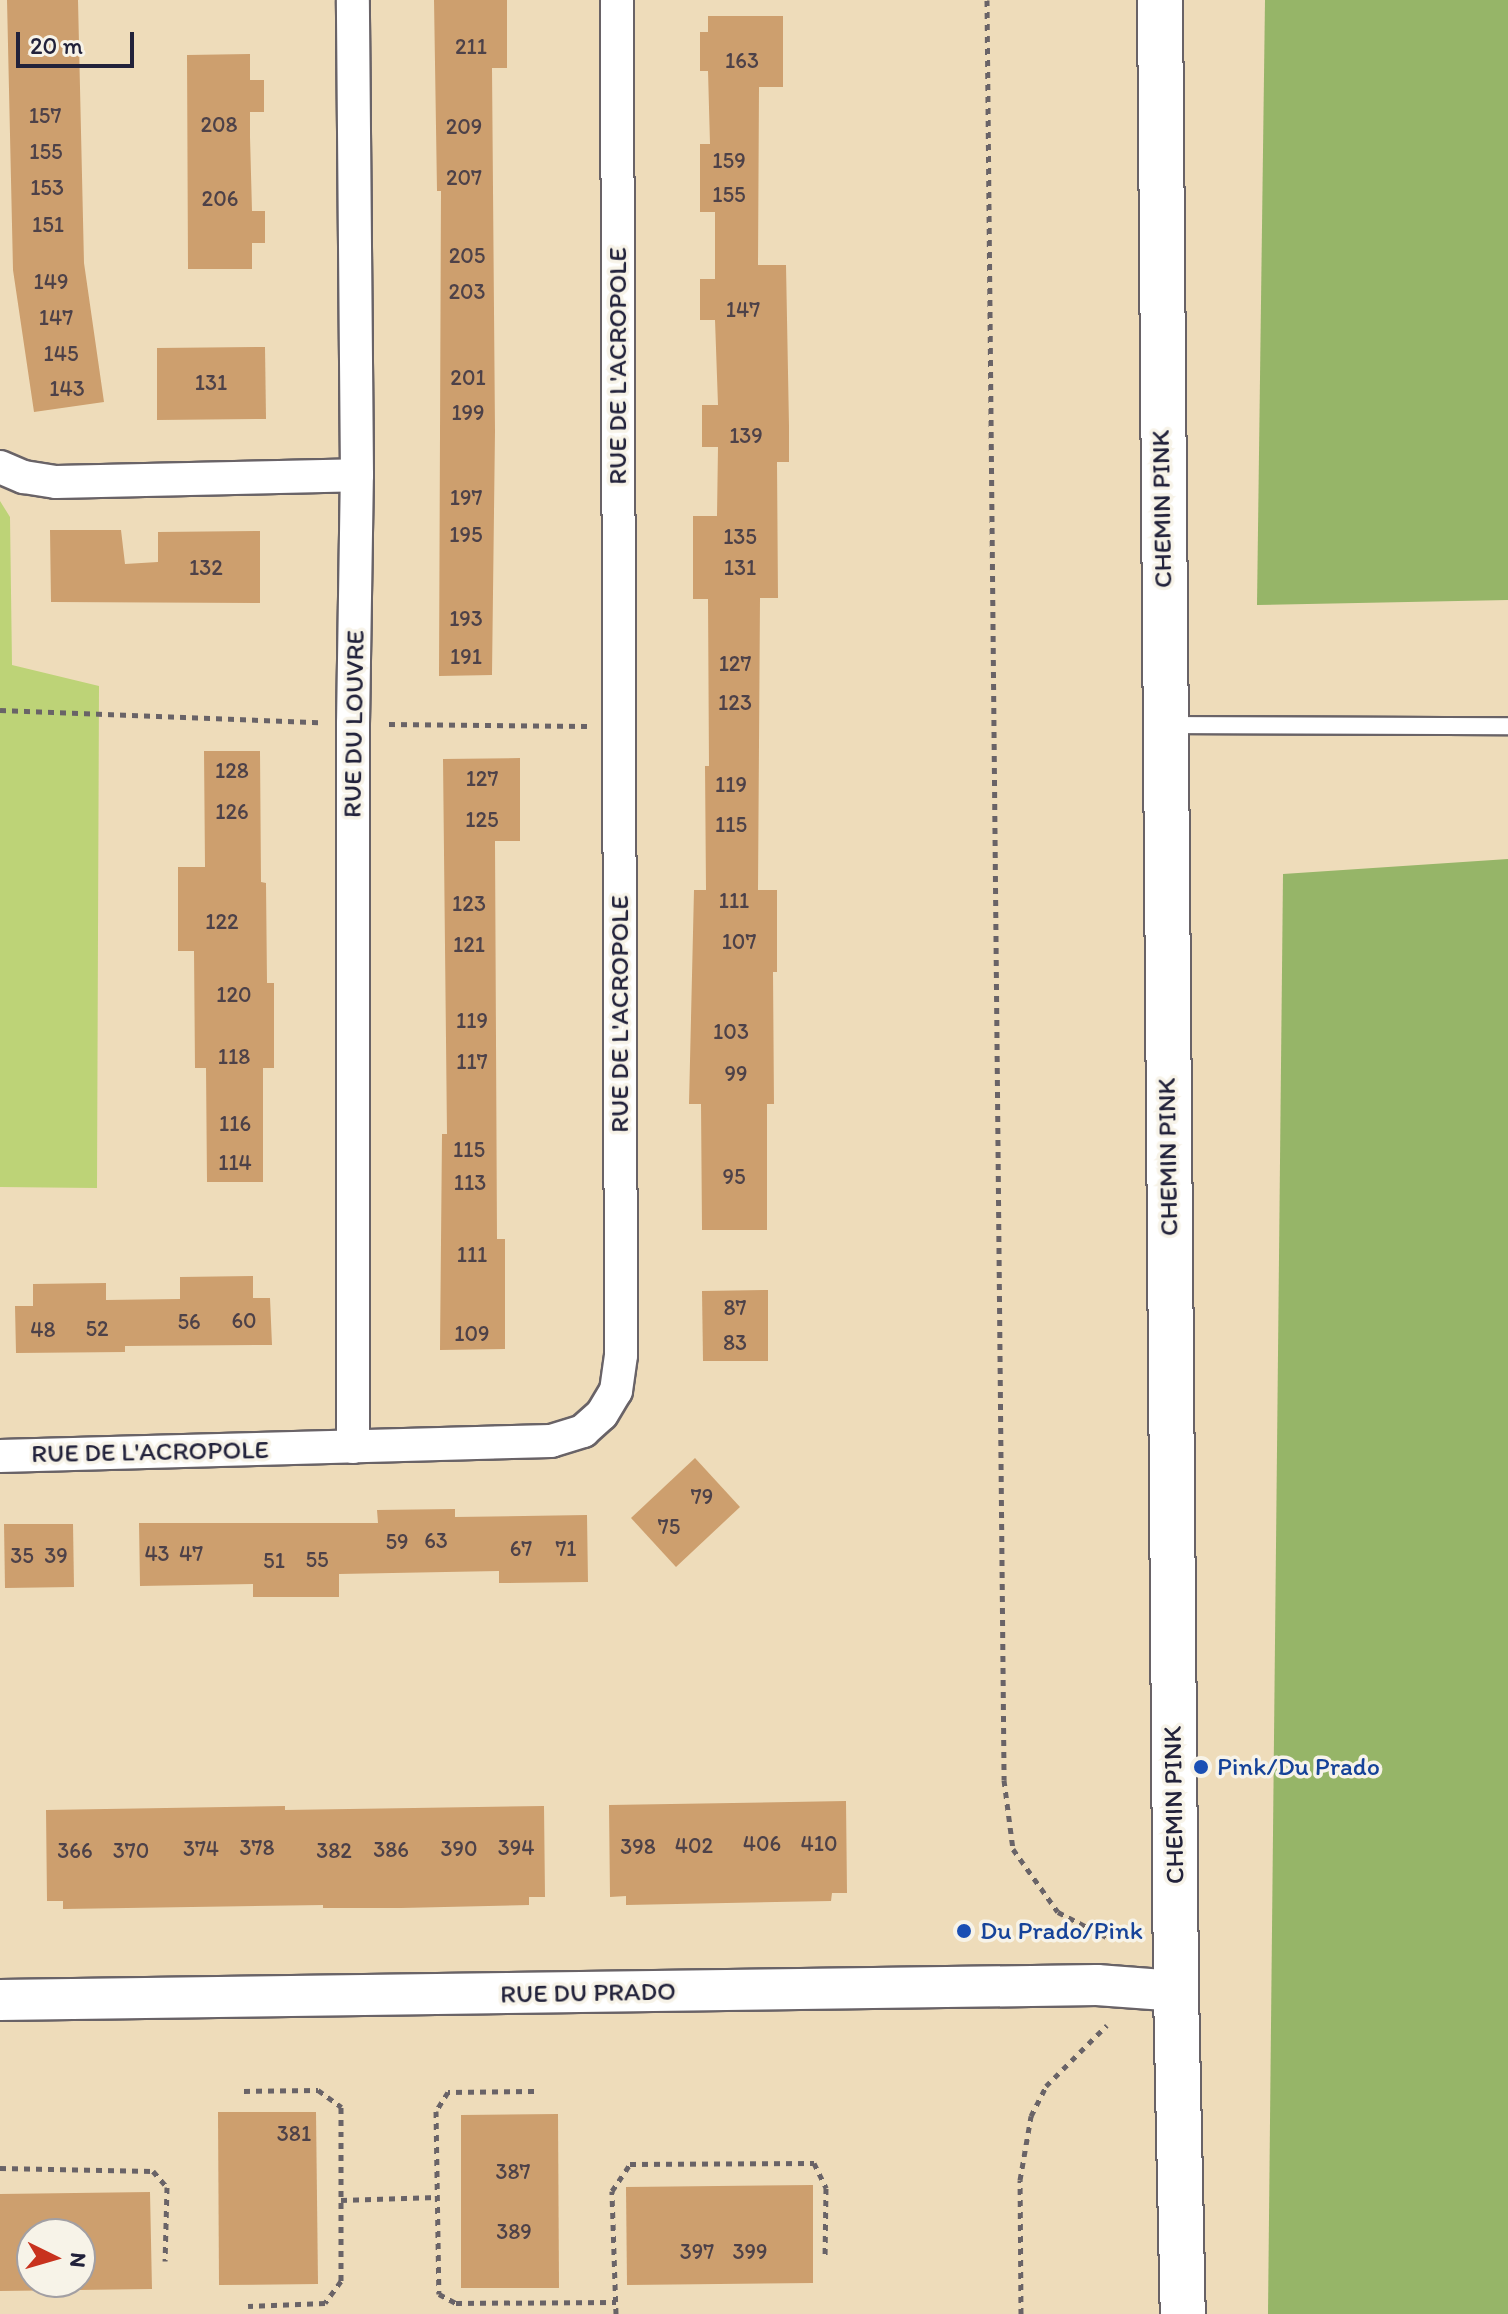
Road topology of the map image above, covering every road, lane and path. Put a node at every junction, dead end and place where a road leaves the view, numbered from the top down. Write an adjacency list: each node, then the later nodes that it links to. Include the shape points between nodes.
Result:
1 (353, 0): 6 (street, RUE DU LOUVRE)
2 (617, 0): 10 (street, RUE DE L'ACROPOLE)
3 (987, 0): 14 (path, via 1004,1780 1013,1849 1058,1912)
4 (1160, 0): 9 (main road, CHEMIN PINK)
5 (0, 467): 6 (street, via 56,482)
6 (357, 475): 8 (street, RUE DU LOUVRE)
7 (0, 710): 8 (path)
8 (353, 724): 10 (path); 12 (street, RUE DU LOUVRE)
9 (1164, 725): 11 (lane); 15 (main road, CHEMIN PINK)
10 (620, 726): 12 (street, RUE DE L'ACROPOLE, via 621,1355 616,1391 583,1431 551,1441)
11 (1508, 726)
12 (353, 1447): 13 (street, RUE DE L'ACROPOLE)
13 (0, 1456)
14 (1110, 1939)
15 (1176, 1991): 16 (street, RUE DU PRADO, via 1097,1985); 29 (main road, CHEMIN PINK)
16 (0, 2000)
17 (1111, 2022): 28 (path, via 1056,2074 1031,2116 1020,2180)
18 (244, 2091): 22 (path, via 318,2090 341,2107)
19 (534, 2091): 21 (path, via 448,2092 436,2111)
20 (0, 2168): 24 (path, via 153,2171 167,2187)
21 (437, 2197): 22 (path); 25 (path, via 439,2294 456,2303)
22 (341, 2200): 26 (path, via 341,2281 325,2303)
23 (825, 2257): 25 (path, via 826,2188 814,2163 630,2164 612,2191)
24 (165, 2261)
25 (616, 2302): 27 (path)
26 (248, 2306)
27 (616, 2314)
28 (1021, 2314)
29 (1183, 2314)

